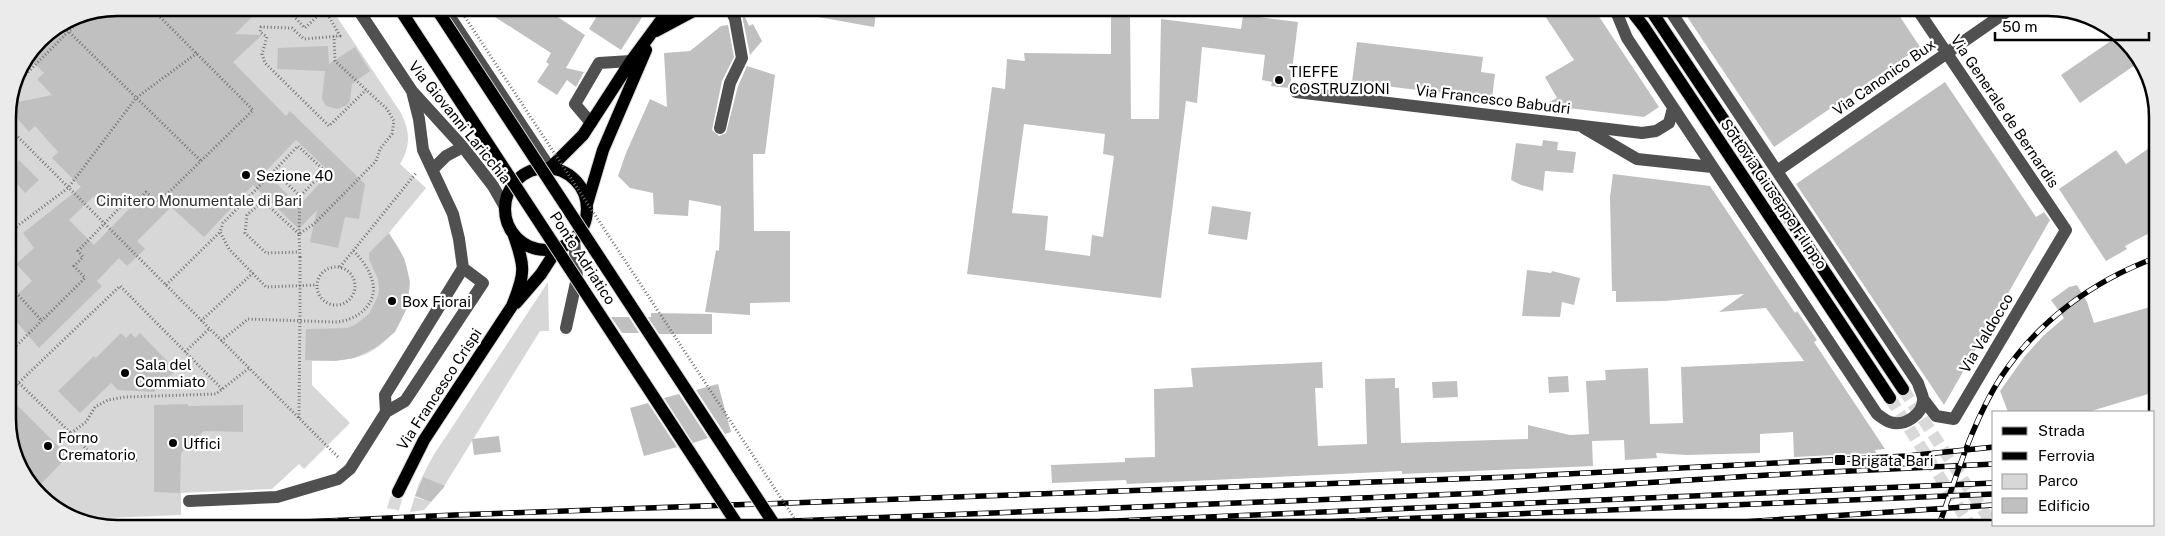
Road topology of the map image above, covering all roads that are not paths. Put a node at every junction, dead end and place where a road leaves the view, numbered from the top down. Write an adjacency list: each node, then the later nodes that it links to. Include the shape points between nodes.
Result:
1 (362, 16): 17 (street, Via Giovanni Laricchia)
2 (404, 16): 43 (main road, Ponte Adriatico, bridge)
3 (441, 16): 44 (main road, Ponte Adriatico, bridge)
4 (449, 16): 25 (street)
5 (665, 16): 14 (main road)
6 (684, 16): 14 (main road)
7 (734, 16): 22 (street, via 742,58 730,83)
8 (1617, 16): 19 (street, via 1627,38)
9 (1635, 16): 38 (main road, Sottovia Giuseppe Filippo)
10 (1655, 16): 37 (main road, Sottovia Giuseppe Filippo)
11 (1674, 16): 27 (street)
12 (1921, 16): 15 (street, Via Generale de Bernardis)
13 (2000, 16): 15 (street, Via Canonico Bux)
14 (654, 32): 16 (main road); 28 (main road, via 603,150)
15 (1946, 53): 27 (street, Via Canonico Bux); 30 (street, Via Generale de Bernardis)
16 (631, 61): 20 (main road); 20 (street, via 600,63 575,104)
17 (412, 91): 23 (street, Via Giovanni Laricchia); 26 (street, via 423,150)
18 (1296, 92): 21 (street, Via Francesco Babudri)
19 (1673, 108): 21 (street, Via Francesco Babudri, via 1669,123 1656,131 1642,133); 24 (street)
20 (591, 123): 25 (main road, via 583,136)
21 (1580, 126): 24 (street, via 1638,159)
22 (720, 128)
23 (464, 147): 26 (street, via 446,156); 29 (street, Via Giovanni Laricchia)
24 (1712, 167): 39 (street, via 1877,414 1901,424 1920,410)
25 (550, 168): 28 (main road, via 561,170 575,179 584,193); 29 (main road, via 535,170 518,179 510,190)
26 (433, 169): 34 (street, via 453,214)
27 (1777, 172): 39 (street, via 1918,383)
28 (587, 206): 32 (main road, via 583,227)
29 (505, 207): 31 (main road)
30 (2066, 230): 39 (street, Via Valdocco, via 1954,419 1936,416)
31 (513, 233): 33 (main road, via 530,246); 35 (main road, via 524,268)
32 (574, 239): 33 (main road); 36 (street, via 577,278)
33 (557, 249): 35 (main road, via 541,274)
34 (463, 268): 40 (street, via 385,395); 40 (street, via 483,283 405,401)
35 (512, 306): 41 (main road, Via Francesco Crispi, via 424,440)
36 (566, 328)
37 (1903, 389)
38 (1890, 398)
39 (1923, 399)
40 (386, 412): 42 (street, via 350,469 338,480 277,496)
41 (398, 492)
42 (189, 501)
43 (734, 520)
44 (771, 520)

